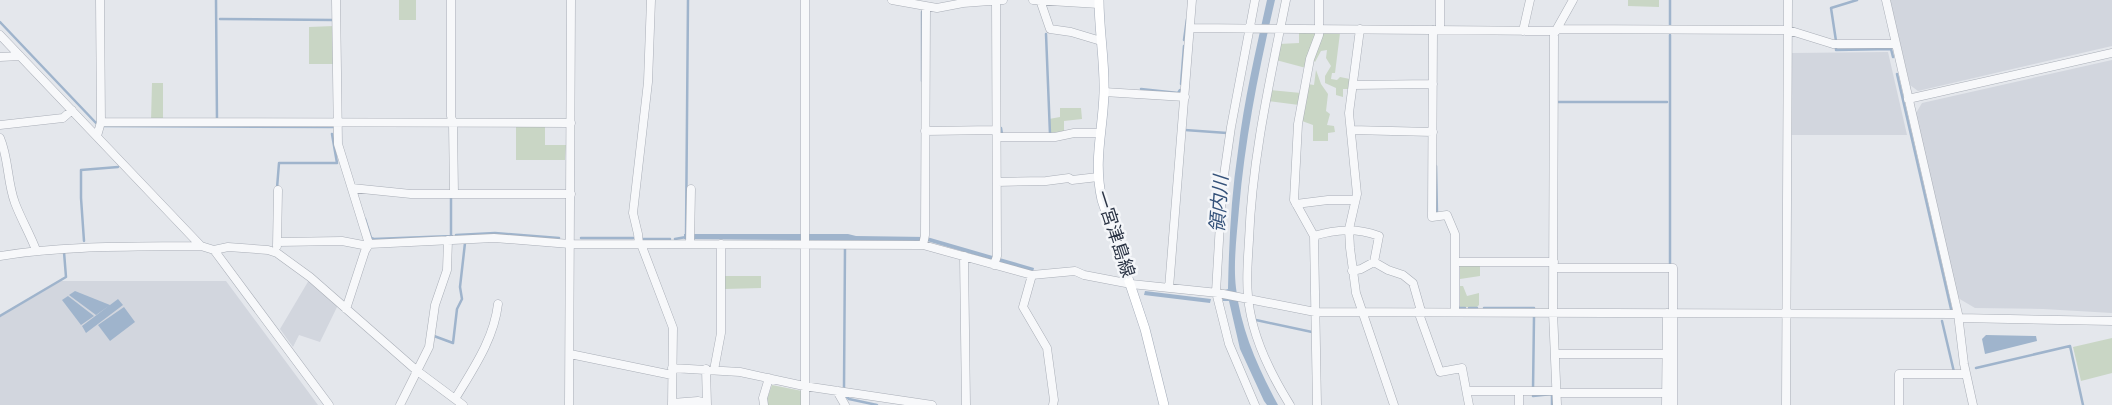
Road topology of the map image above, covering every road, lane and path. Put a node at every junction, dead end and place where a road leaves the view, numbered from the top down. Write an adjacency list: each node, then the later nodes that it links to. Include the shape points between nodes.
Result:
1 (100, 0): 45 (street)
2 (336, 0): 48 (street)
3 (451, 0): 46 (street)
4 (571, 0): 47 (street)
5 (651, 0): 76 (street, via 648,82 633,213)
6 (805, 0): 72 (street)
7 (892, 0): 23 (street)
8 (996, 0): 9 (street); 22 (street); 54 (street)
9 (1003, 0)
10 (1033, 0): 11 (street)
11 (1040, 0): 21 (street); 34 (street, via 1050,29)
12 (1192, 0): 24 (street)
13 (1255, 0): 25 (street)
14 (1286, 0): 26 (street)
15 (1319, 0): 27 (street)
16 (1440, 0): 29 (street)
17 (1530, 0): 32 (street)
18 (1573, 0): 30 (street)
19 (1788, 0): 31 (street)
20 (1886, 0): 35 (street)
21 (1099, 2): 34 (main road, 一宮津島線)
22 (954, 3): 23 (street, via 937,8)
23 (926, 7): 50 (street)
24 (1190, 28): 25 (street); 42 (street)
25 (1251, 28): 26 (street); 93 (street, via 1222,190)
26 (1279, 28): 27 (street); 94 (street, via 1253,182)
27 (1319, 28): 28 (street); 67 (street, via 1298,124)
28 (1360, 29): 29 (street); 39 (street)
29 (1436, 30): 32 (street); 40 (street)
30 (1556, 30): 31 (street); 32 (street); 88 (street)
31 (1788, 30): 35 (street, via 1834,44); 103 (street)
32 (1523, 31)
33 (0, 35): 37 (street)
34 (1101, 41): 41 (main road, 一宮津島線)
35 (1896, 44): 43 (street)
36 (2112, 53): 43 (street)
37 (20, 56): 38 (street); 44 (street)
38 (0, 57)
39 (1353, 84): 40 (street); 51 (street, via 1349,113)
40 (1433, 84): 52 (street)
41 (1104, 92): 42 (street); 53 (main road, 一宮津島線)
42 (1185, 97): 92 (street)
43 (1908, 99): 104 (street)
44 (72, 110): 49 (street, via 62,118); 55 (street)
45 (101, 122): 48 (street); 55 (street)
46 (453, 123): 47 (street); 48 (street); 64 (street)
47 (571, 123): 65 (street)
48 (337, 124): 61 (street, via 338,144)
49 (0, 125)
50 (925, 130): 54 (street); 73 (street)
51 (1351, 130): 52 (street); 66 (street)
52 (1433, 132): 87 (street, via 1432,217 1447,215 1455,234)
53 (1100, 133): 54 (street, via 1055,137); 57 (main road, 一宮津島線)
54 (996, 134): 58 (street)
55 (97, 136): 79 (street)
56 (0, 138): 60 (street)
57 (1098, 177): 58 (street); 91 (main road, 一宮津島線, via 1102,200)
58 (996, 182): 85 (street)
59 (0, 184): 60 (street)
60 (9, 184): 80 (street)
61 (352, 188): 64 (street, via 411,194); 78 (street)
62 (691, 189): 71 (street)
63 (278, 190): 74 (street)
64 (454, 194): 65 (street)
65 (571, 194): 75 (street)
66 (1355, 200): 67 (street); 68 (street)
67 (1296, 204): 69 (street)
68 (1349, 229): 69 (street); 86 (street, via 1379,236); 89 (street)
69 (1314, 236): 99 (street)
70 (448, 240): 75 (street, via 494,238); 78 (street); 110 (street, via 447,270 435,305 428,348)
71 (690, 240): 76 (street); 77 (street)
72 (805, 240): 73 (street); 77 (street); 114 (street)
73 (924, 241): 84 (street)
74 (278, 242): 78 (street, via 342,241); 82 (street)
75 (570, 244): 76 (street); 106 (street)
76 (640, 244): 111 (street, via 673,328)
77 (722, 244): 109 (street, via 720,333)
78 (369, 245): 96 (street)
79 (201, 246): 80 (street); 81 (street)
80 (36, 250): 83 (street)
81 (214, 250): 82 (street, via 228,247 268,250); 125 (street)
82 (277, 254): 96 (street)
83 (0, 256)
84 (964, 256): 85 (street); 134 (street)
85 (995, 261): 90 (street)
86 (1374, 262): 89 (street); 98 (street, via 1413,283)
87 (1455, 262): 88 (street); 100 (street)
88 (1554, 265): 101 (street); 102 (street, via 1673,268)
89 (1352, 270): 97 (street)
90 (1032, 275): 91 (street, via 1076,272); 135 (street, via 1023,307 1047,348)
91 (1131, 284): 92 (street); 136 (main road, 一宮津島線)
92 (1170, 288): 93 (street)
93 (1217, 292): 94 (street); 137 (street, via 1229,344)
94 (1247, 298): 99 (street); 138 (street, via 1266,359)
95 (498, 304): 121 (street, via 496,320 486,345)
96 (346, 309): 110 (street)
97 (1361, 311): 98 (street); 99 (street); 140 (street)
98 (1420, 311): 100 (street); 116 (street, via 1440,372 1462,368)
99 (1315, 312): 139 (street)
100 (1455, 312): 101 (street)
101 (1553, 312): 102 (street); 107 (street)
102 (1670, 313): 103 (street); 108 (street); 119 (street)
103 (1786, 313): 104 (street); 146 (street)
104 (1958, 316): 105 (street); 112 (street)
105 (2112, 322)
106 (570, 354): 111 (street); 128 (street)
107 (1555, 354): 108 (street); 118 (street)
108 (1666, 354): 119 (street)
109 (710, 369): 111 (street); 113 (street); 123 (street)
110 (416, 370): 121 (street); 126 (street)
111 (672, 371): 122 (street)
112 (1966, 374): 147 (street, via 1899,374); 148 (street)
113 (769, 378): 114 (street); 129 (street)
114 (804, 386): 115 (street); 130 (street)
115 (837, 391): 120 (street); 124 (street)
116 (1467, 391): 117 (street); 141 (street)
117 (1519, 392): 118 (street); 142 (street)
118 (1557, 392): 119 (street); 143 (street)
119 (1670, 393): 144 (street); 145 (street)
120 (871, 396): 132 (street); 133 (street)
121 (455, 399): 127 (street)
122 (672, 404): 123 (street, via 698,401)
123 (706, 404)
124 (845, 404): 131 (street)
125 (329, 405)
126 (400, 405)
127 (463, 405)
128 (569, 405)
129 (764, 405)
130 (805, 405)
131 (854, 405)
132 (882, 405)
133 (932, 405)
134 (966, 405)
135 (1053, 405)
136 (1164, 405)
137 (1255, 405)
138 (1290, 405)
139 (1317, 405)
140 (1394, 405)
141 (1469, 405)
142 (1518, 405)
143 (1557, 405)
144 (1666, 405)
145 (1673, 405)
146 (1786, 405)
147 (1899, 405)
148 (1973, 405)

